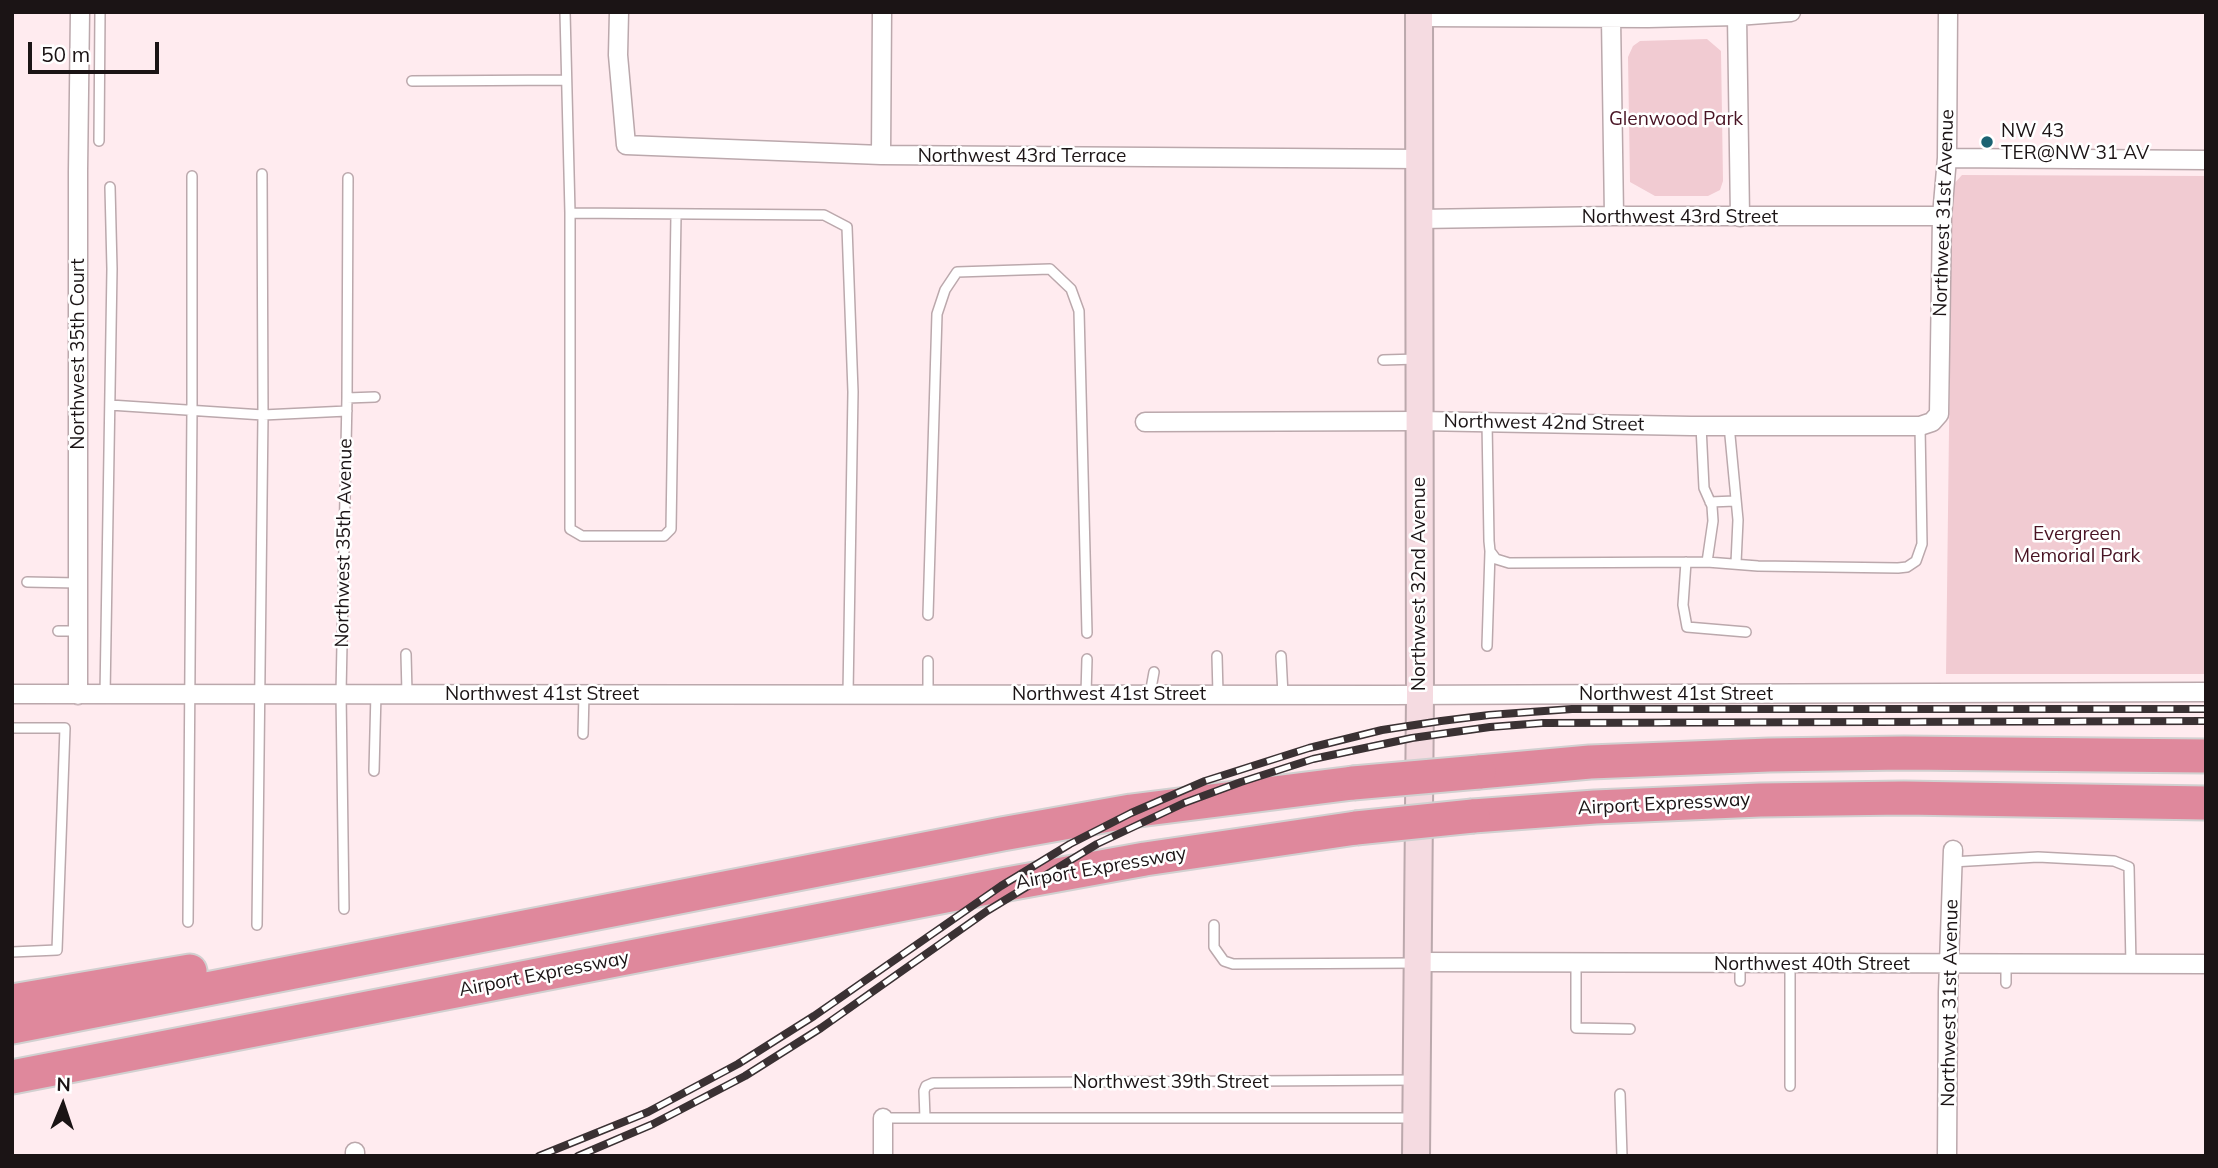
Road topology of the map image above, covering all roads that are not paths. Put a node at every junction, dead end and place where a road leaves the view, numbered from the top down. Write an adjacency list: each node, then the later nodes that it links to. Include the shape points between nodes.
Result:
1 (80, 12): 50 (street, Northwest 35th Court)
2 (100, 12): 14 (lane)
3 (565, 12): 12 (lane)
4 (619, 12): 15 (street, Northwest 43rd Terrace, via 626,145)
5 (882, 12): 15 (street)
6 (1791, 12): 10 (street)
7 (1948, 12): 16 (street, Northwest 31st Avenue)
8 (1419, 15): 11 (street); 17 (main road, Northwest 32nd Avenue)
9 (1648, 15): 10 (street); 11 (street)
10 (1737, 16): 27 (street)
11 (1611, 18): 25 (street)
12 (566, 80): 13 (lane); 23 (lane)
13 (412, 81)
14 (99, 141)
15 (881, 155): 17 (street, Northwest 43rd Terrace)
16 (1947, 158): 18 (street); 26 (street, Northwest 31st Avenue)
17 (1419, 159): 28 (main road, Northwest 32nd Avenue)
18 (2206, 160)
19 (262, 174): 36 (lane)
20 (192, 176): 34 (lane)
21 (348, 178): 32 (lane, Northwest 35th Avenue)
22 (110, 187): 33 (lane)
23 (570, 213): 24 (lane); 24 (lane, via 570,529 582,536 664,537 671,529)
24 (676, 215): 70 (lane, via 824,215 847,227 853,392)
25 (1614, 216): 27 (street, Northwest 43rd Street); 28 (street, Northwest 43rd Street)
26 (1942, 216): 27 (street, Northwest 43rd Street); 42 (street, Northwest 31st Avenue, via 1939,414)
27 (1740, 217)
28 (1419, 219): 29 (main road, Northwest 32nd Avenue)
29 (1419, 359): 30 (lane); 37 (main road, Northwest 32nd Avenue)
30 (1383, 360)
31 (375, 397): 32 (lane)
32 (347, 398): 35 (lane, Northwest 35th Avenue)
33 (110, 405): 34 (lane); 76 (lane)
34 (192, 409): 36 (lane); 77 (lane)
35 (347, 411): 36 (lane); 64 (lane, Northwest 35th Avenue)
36 (263, 415): 67 (lane)
37 (1419, 421): 38 (street, Northwest 42nd Street); 39 (street, Northwest 42nd Street); 79 (main road, Northwest 32nd Avenue)
38 (1145, 422)
39 (1487, 422): 41 (street, Northwest 42nd Street); 45 (lane)
40 (1729, 425): 41 (street, Northwest 42nd Street); 42 (street, Northwest 42nd Street); 43 (lane)
41 (1701, 426): 44 (lane, via 1704,488)
42 (1920, 426): 48 (lane, via 1922,544 1916,561 1907,567)
43 (1735, 500): 44 (lane); 48 (lane)
44 (1710, 502): 47 (lane, via 1713,521)
45 (1490, 551): 46 (lane, via 1496,559 1509,563); 56 (lane)
46 (1686, 562): 47 (lane); 54 (lane, via 1683,605 1687,627)
47 (1707, 562): 48 (lane)
48 (1736, 563)
49 (27, 582): 50 (lane)
50 (77, 583): 53 (street, Northwest 35th Court)
51 (928, 615): 55 (lane, via 937,314 945,290 957,272 1050,270 1071,289 1079,311)
52 (58, 631): 53 (lane)
53 (77, 631): 75 (street, Northwest 35th Court)
54 (1746, 632)
55 (1087, 633)
56 (1487, 646)
57 (406, 654): 65 (lane)
58 (1217, 656): 74 (lane)
59 (1281, 656): 78 (lane)
60 (1087, 659): 72 (lane)
61 (928, 661): 71 (lane)
62 (1154, 672): 73 (lane)
63 (2206, 692): 79 (street, Northwest 41st Street)
64 (341, 693): 67 (street, Northwest 41st Street); 68 (street, Northwest 41st Street); 86 (lane, Northwest 35th Avenue)
65 (407, 693): 68 (street, Northwest 41st Street); 69 (street, Northwest 41st Street)
66 (12, 694): 75 (street, Northwest 41st Street)
67 (260, 694): 77 (street, Northwest 41st Street); 88 (lane)
68 (376, 694): 83 (lane)
69 (584, 694): 70 (street, Northwest 41st Street); 81 (lane)
70 (848, 694): 71 (street, Northwest 41st Street)
71 (928, 694): 72 (street, Northwest 41st Street)
72 (1086, 694): 73 (street, Northwest 41st Street)
73 (1150, 694): 74 (street, Northwest 41st Street)
74 (1218, 694): 78 (street, Northwest 41st Street)
75 (78, 695): 76 (street, Northwest 41st Street)
76 (105, 695): 77 (street, Northwest 41st Street)
77 (190, 695): 87 (lane)
78 (1283, 695): 79 (street, Northwest 41st Street)
79 (1420, 695): 92 (main road, Northwest 32nd Avenue)
80 (12, 729): 91 (lane, via 65,728 57,950)
81 (583, 734)
82 (2206, 756): 90 (highway, bridge, via 1769,755 1590,762 1353,783 1131,811)
83 (374, 771)
84 (2206, 803): 101 (highway, Airport Expressway, bridge, via 1760,800 1595,807 1356,828 1002,885)
85 (1953, 856): 95 (street, Northwest 31st Avenue); 97 (lane, via 2114,861 2129,867)
86 (344, 909)
87 (188, 922)
88 (257, 925)
89 (1214, 925): 92 (lane, via 1214,947 1224,961 1233,964)
90 (485, 934): 98 (highway, via 232,965); 99 (highway)
91 (12, 952)
92 (1417, 962): 94 (street, Northwest 40th Street); 102 (main road, Northwest 32nd Avenue)
93 (1790, 963): 94 (street, Northwest 40th Street, via 1740,972); 95 (street, Northwest 40th Street); 103 (lane)
94 (1576, 964): 100 (lane, via 1576,1028)
95 (1950, 964): 97 (street, Northwest 40th Street, via 2006,974); 111 (street, Northwest 31st Avenue)
96 (2206, 964): 97 (street, Northwest 40th Street)
97 (2131, 965)
98 (12, 1001)
99 (12, 1027)
100 (1630, 1029)
101 (12, 1077)
102 (1416, 1080): 106 (lane, Northwest 39th Street, via 933,1083 924,1091); 107 (main road, Northwest 32nd Avenue)
103 (1790, 1086)
104 (1620, 1094): 110 (lane)
105 (883, 1118): 106 (lane); 108 (street)
106 (925, 1118): 107 (lane)
107 (1416, 1118): 109 (main road, Northwest 32nd Avenue)
108 (883, 1156)
109 (1416, 1156)
110 (1622, 1156)
111 (1947, 1156)

